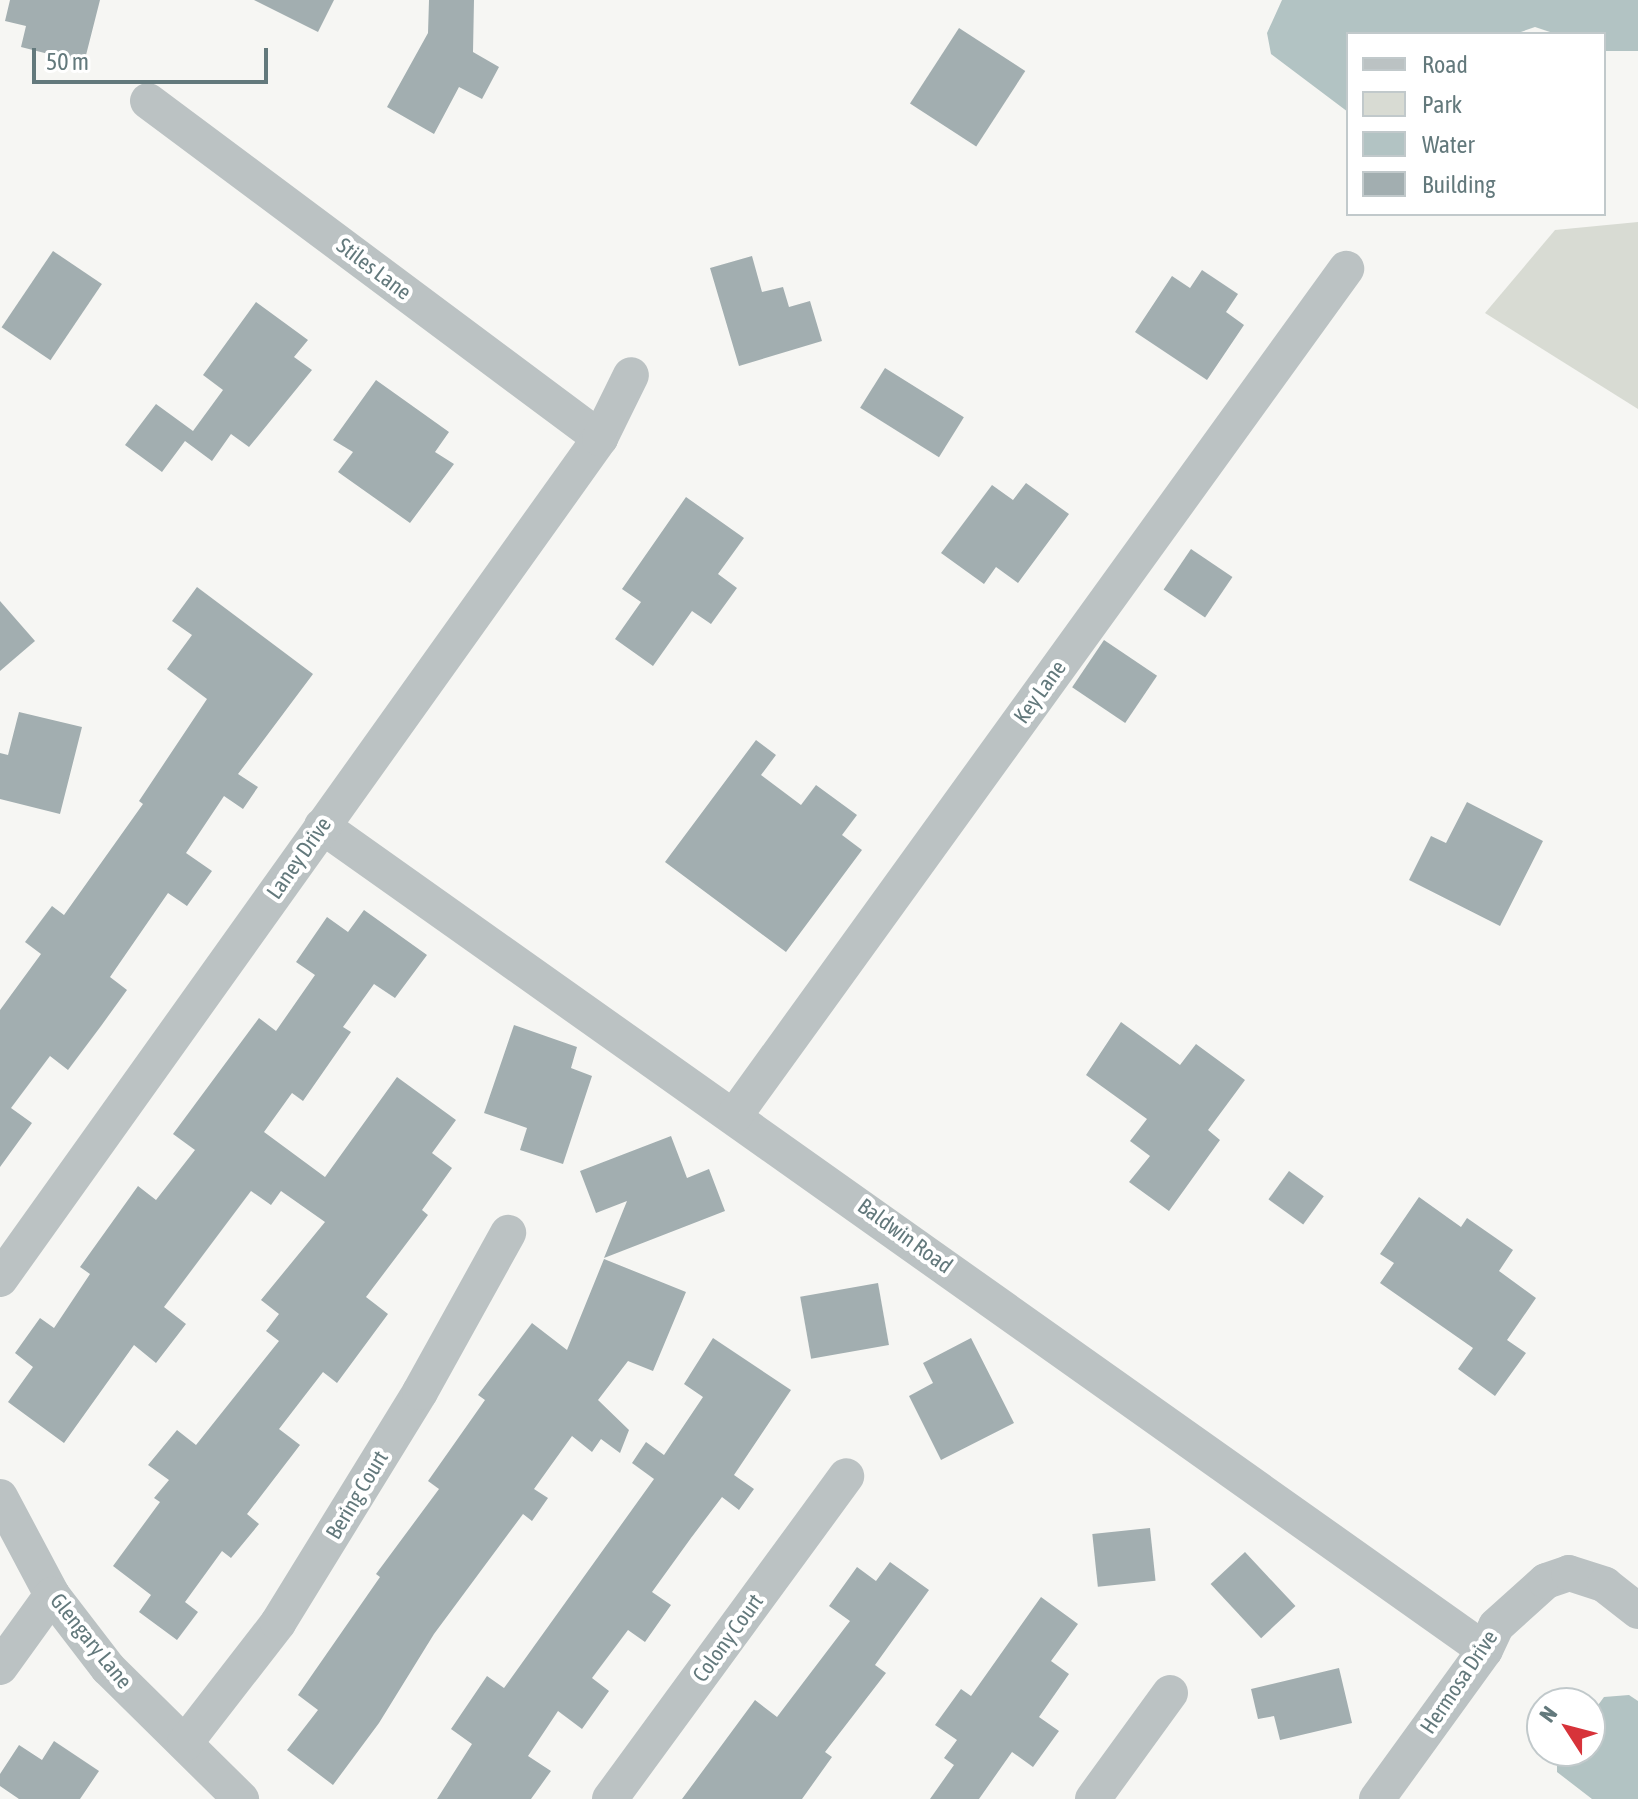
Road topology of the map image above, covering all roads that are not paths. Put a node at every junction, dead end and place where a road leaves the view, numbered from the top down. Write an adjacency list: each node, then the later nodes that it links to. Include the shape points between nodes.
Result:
1 (148, 101): 4 (street, Stiles Lane)
2 (1346, 269): 6 (street, Key Lane)
3 (631, 375): 4 (street, Laney Drive)
4 (600, 438): 5 (street, Laney Drive)
5 (322, 826): 6 (street, Baldwin Road); 8 (street, Laney Drive)
6 (735, 1115): 13 (street, Baldwin Road)
7 (508, 1233): 16 (street, Bering Court, via 420,1392 278,1623)
8 (0, 1279)
9 (846, 1476): 18 (street, Colony Court)
10 (0, 1497): 11 (street, Glengary Lane)
11 (52, 1595): 14 (street); 16 (street, Glengary Lane, via 108,1668)
12 (1638, 1611): 13 (street, Hermosa Drive, via 1605,1585 1569,1573 1546,1581 1496,1626)
13 (1485, 1650): 20 (street, Hermosa Drive)
14 (0, 1667)
15 (1170, 1693): 19 (street)
16 (185, 1743): 17 (street, Glengary Lane)
17 (241, 1799)
18 (610, 1799)
19 (1093, 1799)
20 (1377, 1799)

